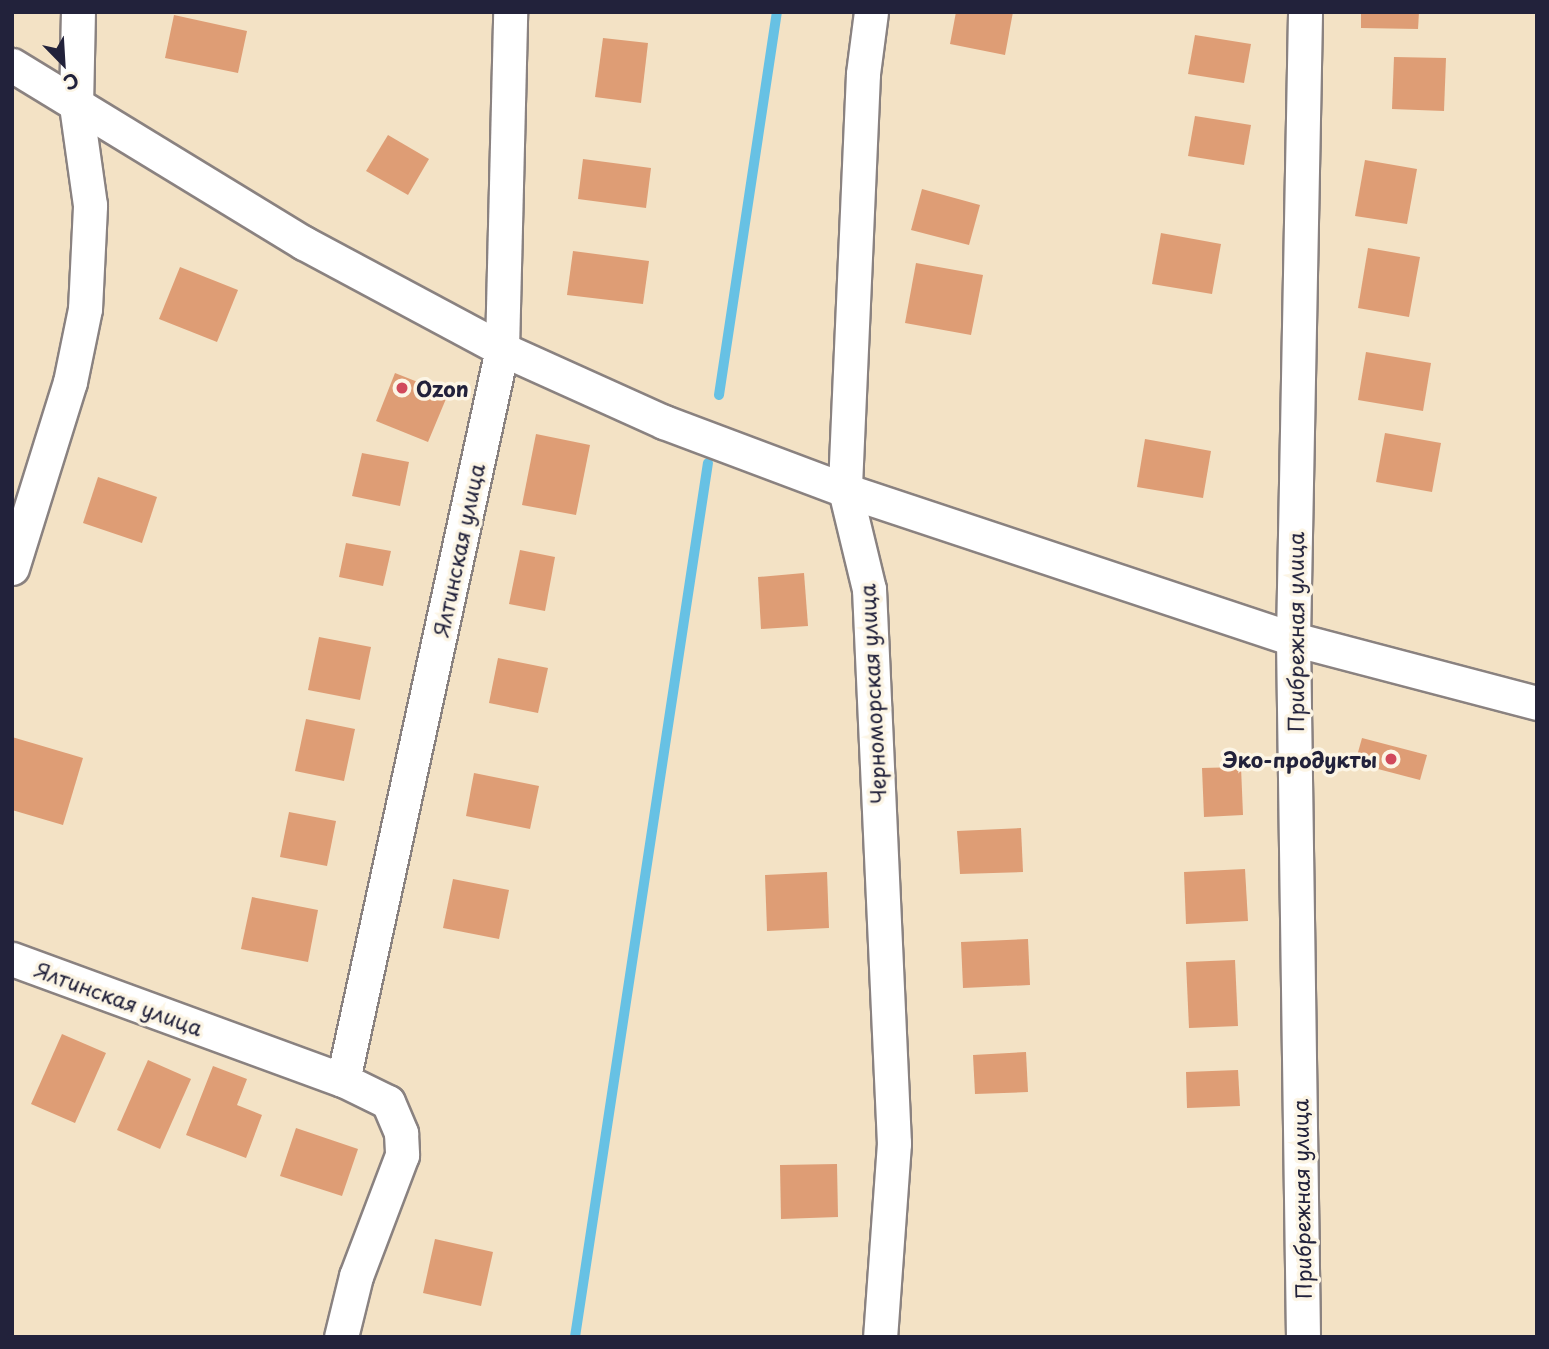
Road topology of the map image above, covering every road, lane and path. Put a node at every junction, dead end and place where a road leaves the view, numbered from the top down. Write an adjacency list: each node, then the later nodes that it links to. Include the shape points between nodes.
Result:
1 (78, 12): 6 (street)
2 (510, 12): 7 (street, Ялтинская улица)
3 (871, 12): 8 (street, Черноморская улица, via 863,74)
4 (1305, 12): 10 (street, Прибрежная улица)
5 (12, 65): 6 (street)
6 (76, 106): 7 (street, via 304,243); 9 (street, via 90,205 85,309 70,382)
7 (502, 349): 8 (street, via 664,422); 13 (street, Ялтинская улица)
8 (845, 491): 10 (street); 15 (street, Черноморская улица, via 869,589 894,1143)
9 (12, 568)
10 (1293, 639): 11 (street); 16 (street, Прибрежная улица)
11 (1537, 704)
12 (12, 959): 13 (street, Ялтинская улица)
13 (344, 1080): 14 (street, Ялтинская улица, via 388,1102 401,1133 402,1155 356,1276)
14 (341, 1337)
15 (880, 1337)
16 (1303, 1337)

